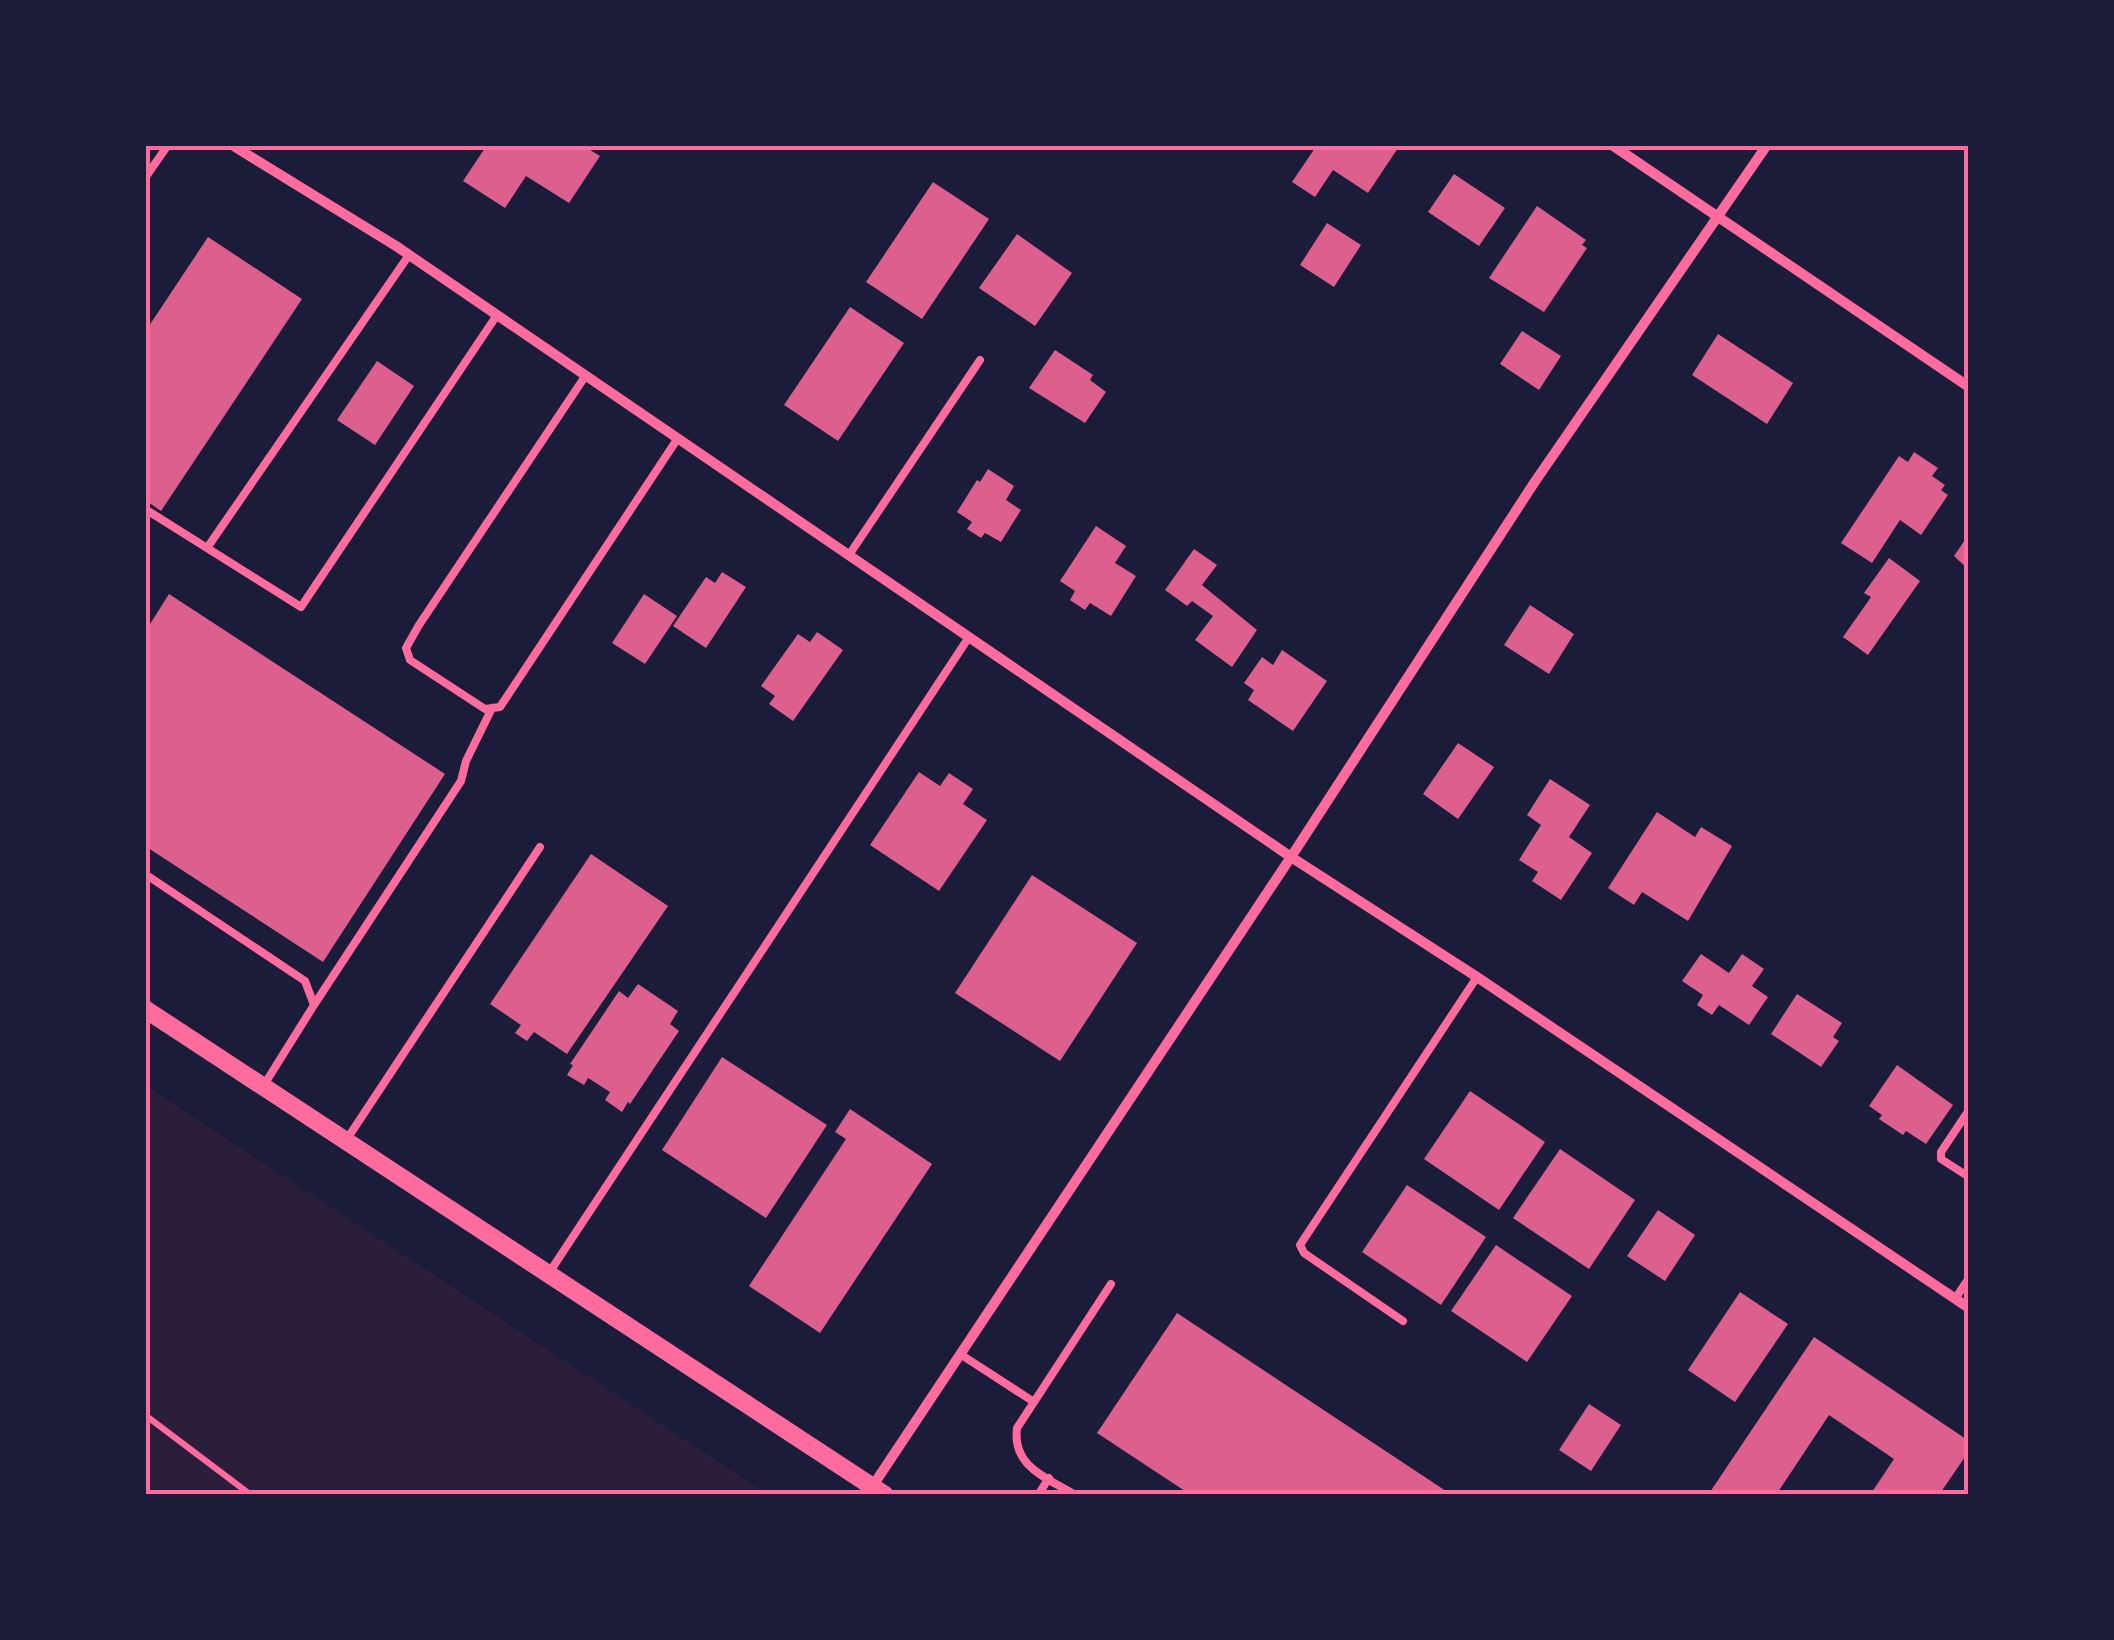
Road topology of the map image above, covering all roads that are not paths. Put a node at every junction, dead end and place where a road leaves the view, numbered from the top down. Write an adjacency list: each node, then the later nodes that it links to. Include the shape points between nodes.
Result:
1 (168, 145): 5 (lane)
2 (232, 145): 7 (street)
3 (1612, 145): 6 (street)
4 (1767, 145): 6 (street)
5 (145, 178)
6 (1718, 216): 11 (street); 19 (street, via 1534,483)
7 (408, 254): 8 (street); 14 (lane)
8 (498, 315): 10 (street); 14 (lane, via 301,607)
9 (980, 360): 15 (lane)
10 (586, 375): 12 (street); 17 (lane, via 406,648 410,660)
11 (1969, 387)
12 (678, 438): 15 (street); 17 (lane, via 500,707)
13 (145, 509): 14 (lane)
14 (207, 548)
15 (849, 555): 16 (street)
16 (969, 636): 19 (street); 28 (lane)
17 (492, 708): 22 (lane, via 462,782)
18 (540, 846): 26 (lane)
19 (1291, 857): 21 (street); 34 (street)
20 (145, 874): 22 (lane, via 305,981)
21 (1477, 977): 31 (street); 33 (lane, via 1300,1245)
22 (314, 1005): 24 (lane)
23 (145, 1009): 24 (street)
24 (264, 1085): 26 (street)
25 (1969, 1110): 27 (lane, via 1940,1158)
26 (347, 1139): 28 (street)
27 (1969, 1177)
28 (549, 1273): 37 (street)
29 (1969, 1278): 31 (lane)
30 (1110, 1284): 35 (lane)
31 (1955, 1299): 32 (street)
32 (1969, 1308)
33 (1402, 1321)
34 (960, 1354): 35 (lane); 37 (street)
35 (1034, 1402): 36 (lane, via 1015,1444 1022,1461)
36 (1049, 1478): 38 (lane); 39 (lane)
37 (878, 1491)
38 (1038, 1495)
39 (1075, 1495)

